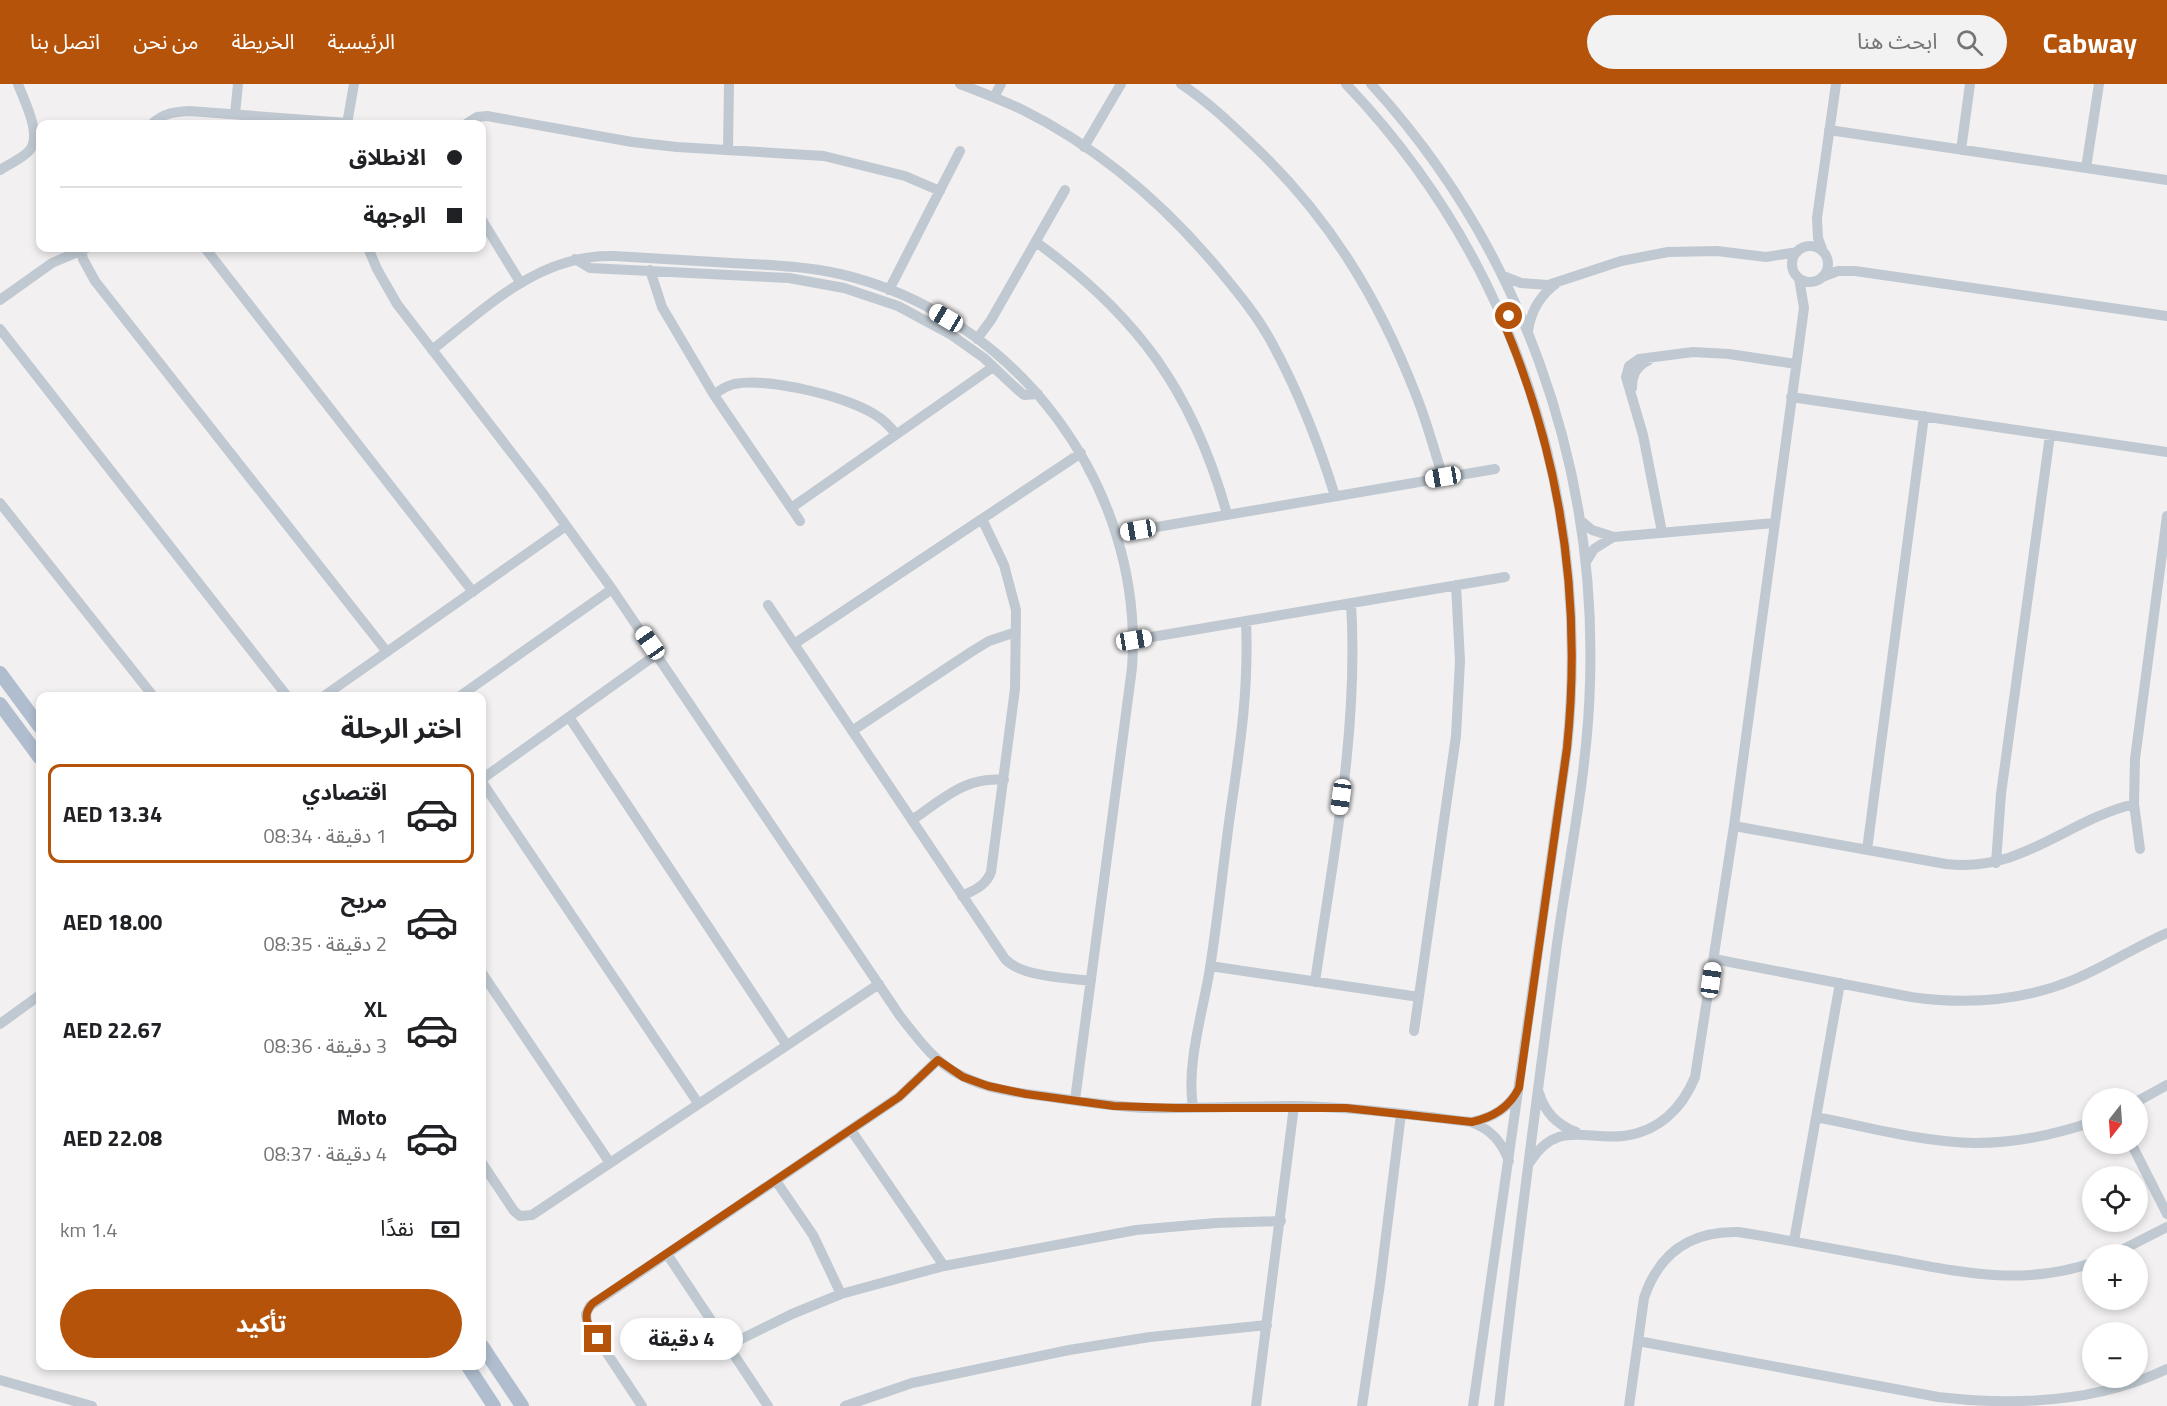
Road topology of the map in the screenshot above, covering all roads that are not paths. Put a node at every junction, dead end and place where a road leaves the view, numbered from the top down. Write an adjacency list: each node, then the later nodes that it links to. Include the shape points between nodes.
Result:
1 (18, 84): 26 (street, via 35,132 34,144)
2 (238, 84): 15 (street)
3 (354, 84): 18 (street)
4 (729, 84): 22 (street)
5 (960, 84): 14 (street)
6 (1001, 84): 14 (street)
7 (1121, 84): 21 (street)
8 (1181, 84): 69 (street, via 1271,162 1347,254 1396,345)
9 (1346, 84): 52 (street, via 1387,130 1433,193 1474,261)
10 (1371, 84): 44 (street, via 1449,183)
11 (1836, 84): 20 (street)
12 (1971, 84): 23 (street)
13 (2098, 84): 25 (street)
14 (994, 97): 21 (street)
15 (235, 114): 16 (street, via 189,111); 17 (street)
16 (156, 120)
17 (303, 120)
18 (349, 120)
19 (472, 120): 22 (street, via 487,116 632,142)
20 (1829, 130): 23 (street); 30 (street)
21 (1084, 147): 70 (street, via 1168,214 1254,314 1297,392)
22 (728, 149): 29 (street, via 824,156 905,176)
23 (1961, 150): 25 (street)
24 (960, 151): 29 (street)
25 (2086, 168): 27 (street)
26 (0, 170)
27 (2167, 180)
28 (1065, 190): 32 (street)
29 (940, 191): 48 (street)
30 (1817, 218): 33 (street); 38 (street)
31 (486, 227): 46 (street)
32 (1036, 242): 55 (street); 73 (street, via 1087,282 1153,352 1199,434)
33 (1798, 251): 38 (street, via 1814,247); 39 (street); 43 (street, via 1793,261)
34 (75, 252): 49 (street, via 52,263)
35 (84, 252): 94 (street, via 83,259 95,281)
36 (208, 252): 87 (street)
37 (370, 252): 56 (street, via 397,304)
38 (1824, 253): 42 (street); 45 (street, via 1827,269)
39 (1766, 257): 43 (street); 47 (street, via 1709,251 1668,252 1621,261)
40 (575, 259): 41 (street, via 590,267); 46 (street); 48 (street, via 614,256 791,266 841,274)
41 (650, 270): 59 (street, via 789,278 844,288 915,314 950,334); 61 (street, via 662,307)
42 (1855, 270): 45 (street); 51 (street)
43 (1797, 274): 45 (street, via 1810,282); 50 (street)
44 (1503, 276): 47 (street, via 1530,284); 54 (street)
45 (1820, 278): 50 (street)
46 (520, 282): 56 (street)
47 (1557, 283): 54 (street, via 1539,300)
48 (890, 290): 55 (street)
49 (0, 300)
50 (1803, 308): 58 (street)
51 (2167, 316)
52 (1503, 321): 57 (street, via 1509,316 1516,319 1530,351); 131 (street, via 1530,390 1552,470 1565,543 1572,634 1567,748)
53 (0, 329): 98 (street)
54 (1528, 331): 57 (street)
55 (977, 339): 60 (street)
56 (432, 350): 79 (street)
57 (1538, 357): 76 (street, via 1563,437)
58 (1796, 364): 62 (street); 80 (street, via 1693,352 1657,356 1636,370 1633,397)
59 (993, 367): 60 (street, via 1024,394); 64 (street)
60 (1038, 394): 67 (street)
61 (714, 395): 64 (street, via 723,388 744,383 810,391 880,417); 72 (street)
62 (1791, 397): 63 (street); 78 (street)
63 (1924, 417): 65 (street); 113 (street)
64 (896, 434): 72 (street)
65 (2050, 435): 66 (street); 114 (street, via 2000,802)
66 (2167, 452)
67 (1081, 453): 75 (street); 81 (street)
68 (1495, 469): 69 (street)
69 (1443, 477): 70 (street)
70 (1335, 496): 73 (street)
71 (0, 503): 97 (street)
72 (791, 508): 77 (street)
73 (1227, 514): 81 (street)
74 (2167, 516): 109 (street, via 2138,730)
75 (982, 519): 91 (street, via 1011,586); 93 (street)
76 (1580, 520): 82 (street, via 1592,530); 83 (street)
77 (800, 521)
78 (1774, 523): 80 (street); 111 (street)
79 (566, 526): 86 (street); 87 (street)
80 (1662, 532): 82 (street)
81 (1116, 534): 92 (street, via 1132,609)
82 (1614, 537): 83 (street, via 1600,544)
83 (1586, 562): 132 (street, via 1591,653 1587,726)
84 (1505, 577): 85 (street)
85 (1456, 585): 88 (street); 124 (street, via 1460,661 1456,736)
86 (612, 590): 95 (street); 100 (street)
87 (473, 592): 94 (street)
88 (1351, 603): 90 (street); 121 (street, via 1354,669 1350,735)
89 (768, 605): 93 (street)
90 (1246, 621): 92 (street); 118 (street, via 1244,726)
91 (1016, 632): 104 (street, via 980,646); 107 (street, via 1016,689)
92 (1134, 640): 120 (street)
93 (794, 644): 104 (street)
94 (387, 652): 99 (street)
95 (657, 654): 102 (street); 123 (street)
96 (0, 673): 103 (main road)
97 (150, 692)
98 (284, 692)
99 (330, 692)
100 (465, 692)
101 (0, 704): 105 (main road)
102 (568, 717): 106 (street); 128 (street)
103 (36, 722)
104 (852, 731): 110 (street)
105 (36, 753)
106 (486, 777)
107 (1004, 780): 110 (street, via 972,781); 115 (street, via 989,877)
108 (486, 786): 135 (street)
109 (2133, 804): 112 (street); 114 (street)
110 (912, 820): 115 (street)
111 (1734, 826): 113 (street); 117 (street)
112 (2140, 849)
113 (1867, 850): 114 (street, via 1957,865)
114 (1996, 863)
115 (962, 896): 120 (street, via 1011,965)
116 (2166, 935): 122 (street, via 2075,980 2003,1000 1942,1001)
117 (1714, 959): 122 (street); 143 (street, via 1698,1063 1682,1102 1661,1122 1636,1134)
118 (1210, 966): 121 (street); 137 (street, via 1193,1069)
119 (486, 979): 146 (street)
120 (1091, 981): 134 (street)
121 (1315, 982): 124 (street)
122 (1840, 983): 139 (street)
123 (879, 984): 128 (street); 129 (street, via 922,1045)
124 (1419, 997): 127 (street)
125 (36, 998): 126 (street)
126 (0, 1024)
127 (1414, 1031)
128 (786, 1044): 135 (street)
129 (938, 1060): 134 (street, via 963,1077 988,1086); 142 (street, via 899,1097)
130 (2167, 1085): 133 (street)
131 (1519, 1088): 140 (street, via 1504,1109); 145 (street)
132 (1538, 1090): 143 (street, via 1557,1122); 147 (street)
133 (2148, 1095)
134 (1075, 1100): 137 (street, via 1114,1106)
135 (698, 1103): 146 (street)
136 (1294, 1106): 137 (street); 138 (street); 151 (street)
137 (1193, 1107)
138 (1401, 1114): 140 (street); 173 (street)
139 (1816, 1117): 141 (street, via 1973,1143 2030,1139); 153 (street)
140 (1472, 1122): 145 (street, via 1495,1137)
141 (2082, 1125)
142 (851, 1130): 149 (street); 157 (street)
143 (1579, 1134): 147 (street, via 1567,1134 1549,1142)
144 (2137, 1154): 150 (street)
145 (1509, 1161): 174 (street)
146 (610, 1163): 148 (street, via 528,1216 514,1210)
147 (1528, 1164): 175 (street)
148 (486, 1169)
149 (776, 1181): 155 (street); 158 (street, via 813,1235)
150 (2167, 1214)
151 (1281, 1221): 157 (street, via 1145,1229); 159 (street)
152 (2167, 1227): 154 (street)
153 (1794, 1241): 156 (street, via 1991,1276 2037,1275); 160 (street, via 1722,1232 1692,1239 1678,1247 1666,1257 1649,1283)
154 (2134, 1244)
155 (667, 1254): 161 (street); 169 (street, via 593,1303 586,1314 587,1323)
156 (2082, 1265)
157 (944, 1266): 158 (street)
158 (841, 1294): 161 (street)
159 (1267, 1325): 171 (street, via 1069,1350 912,1383); 172 (street)
160 (1638, 1341): 163 (street, via 1938,1397 1978,1401 2069,1398 2125,1385); 176 (street)
161 (729, 1346): 170 (street)
162 (486, 1352): 168 (main road)
163 (2167, 1369)
164 (470, 1370): 167 (main road)
165 (0, 1380): 166 (street)
166 (92, 1406)
167 (494, 1406)
168 (522, 1406)
169 (642, 1406)
170 (768, 1406)
171 (845, 1406)
172 (1256, 1406)
173 (1362, 1406)
174 (1473, 1406)
175 (1499, 1406)
176 (1629, 1406)

